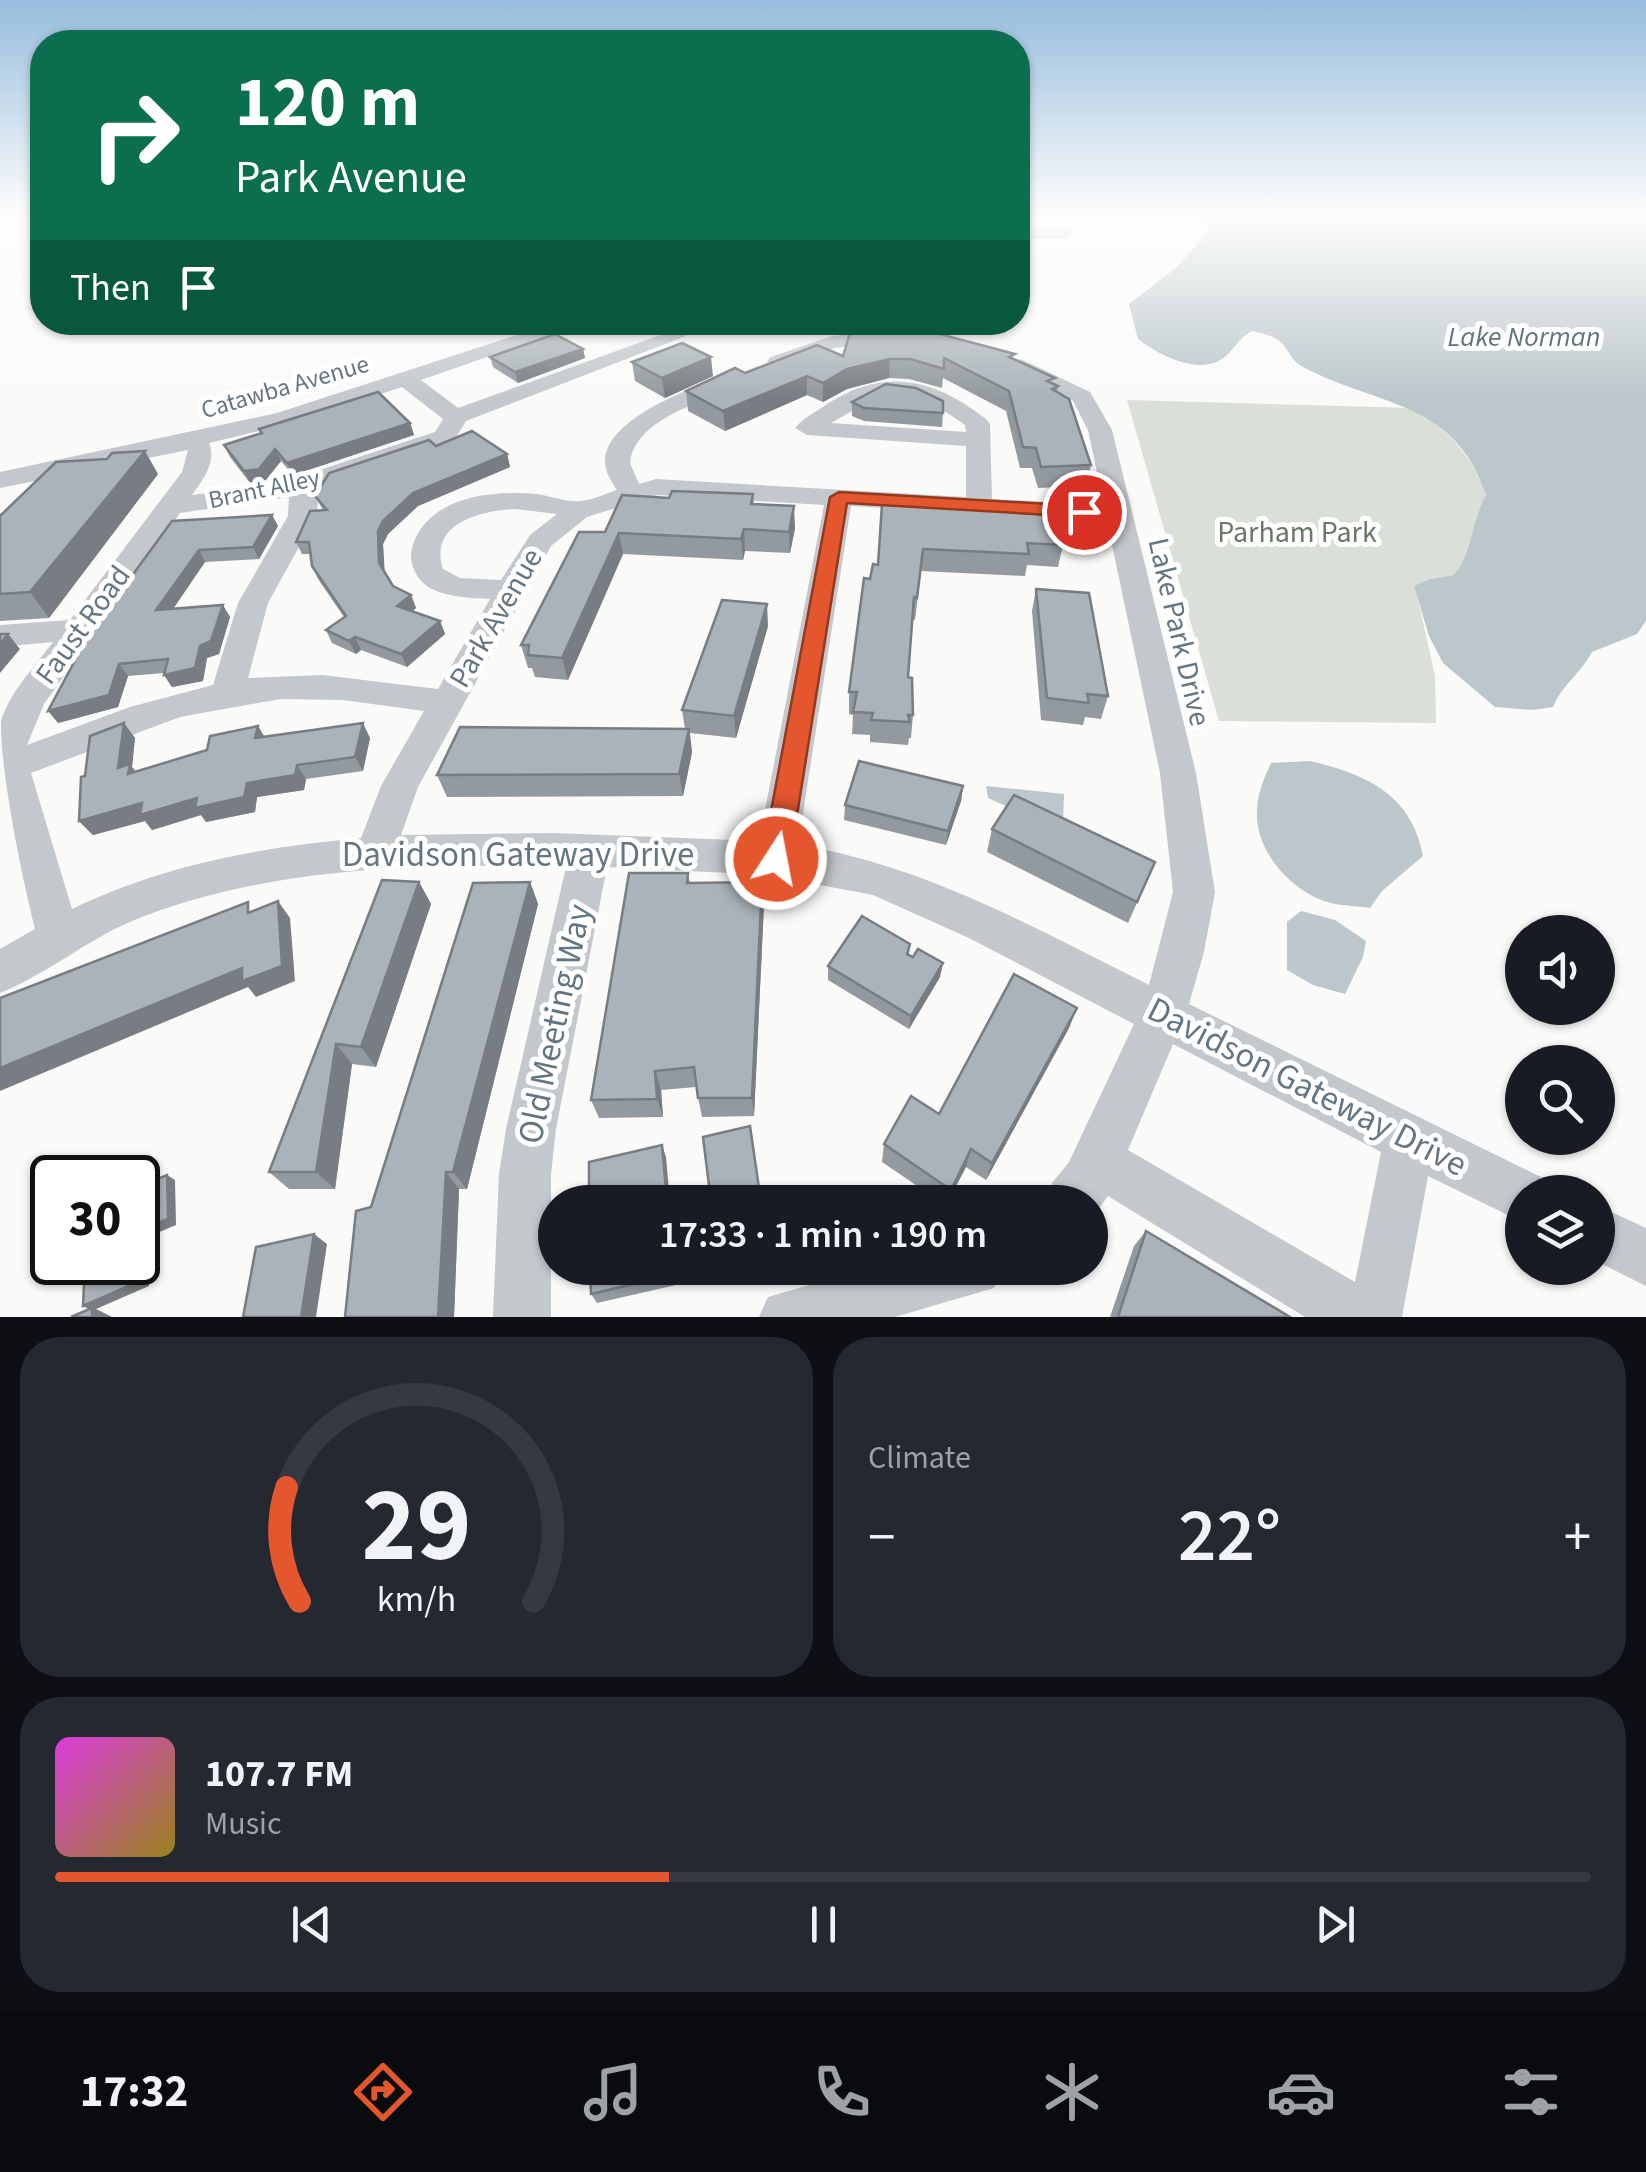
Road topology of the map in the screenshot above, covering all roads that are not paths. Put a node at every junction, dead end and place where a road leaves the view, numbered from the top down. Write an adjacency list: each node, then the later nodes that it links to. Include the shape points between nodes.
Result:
1 (540, 335): 5 (street, Catawba Avenue)
2 (676, 336): 6 (street, Brant Alley)
3 (916, 338): 12 (street, via 832,342 653,416 619,448 617,464)
4 (983, 353): 18 (street, Lake Park Drive, via 1082,397 1100,430)
5 (407, 380): 6 (street); 7 (street, Catawba Avenue)
6 (455, 417): 11 (street, Brant Alley, via 436,441)
7 (196, 440): 9 (street, Catawba Avenue); 15 (street, Faust Road, via 199,464)
8 (978, 440): 8 (street, via 978,424 967,414 914,386 886,384 807,428); 16 (street)
9 (66, 468): 10 (street, Catawba Avenue); 14 (street)
10 (0, 480)
11 (296, 486): 15 (street, Brant Alley); 22 (street, via 304,496 302,516 252,603)
12 (631, 492): 13 (street, Park Avenue, via 680,488); 17 (street, Park Avenue)
13 (839, 497): 16 (street, Park Avenue); 27 (street)
14 (40, 501)
15 (171, 506): 20 (street, Faust Road)
16 (979, 506): 18 (street, Park Avenue)
17 (577, 510): 19 (street, Park Avenue, via 540,541); 19 (street, via 538,500 494,502 446,519 432,534 425,551 434,577)
18 (1119, 514): 30 (street, Lake Park Drive, via 1191,848 1194,892)
19 (510, 590): 23 (street, Park Avenue)
20 (78, 630): 21 (street); 24 (street, Faust Road, via 17,720)
21 (0, 636)
22 (227, 694): 23 (street, via 283,687); 24 (street, via 162,709)
23 (447, 702): 26 (street, Park Avenue, via 400,786)
24 (10, 766): 28 (street, Faust Road)
25 (590, 851): 26 (street, Davidson Gateway Drive); 27 (street, Davidson Gateway Drive); 37 (street, Old Meeting Way, via 531,1130)
26 (376, 852): 28 (street, Davidson Gateway Drive, via 300,859 188,884)
27 (776, 859): 30 (street, Davidson Gateway Drive, via 863,874 907,890)
28 (60, 938): 29 (street, Davidson Gateway Drive)
29 (0, 972)
30 (1163, 1013): 31 (street, Davidson Gateway Drive); 32 (street)
31 (1410, 1138): 32 (street, via 1378,1304 1367,1317); 33 (street, Davidson Gateway Drive)
32 (1084, 1182)
33 (1505, 1187)
34 (1615, 1242): 35 (street)
35 (1646, 1258)
36 (909, 1285): 38 (street)
37 (522, 1317)
38 (788, 1317)

